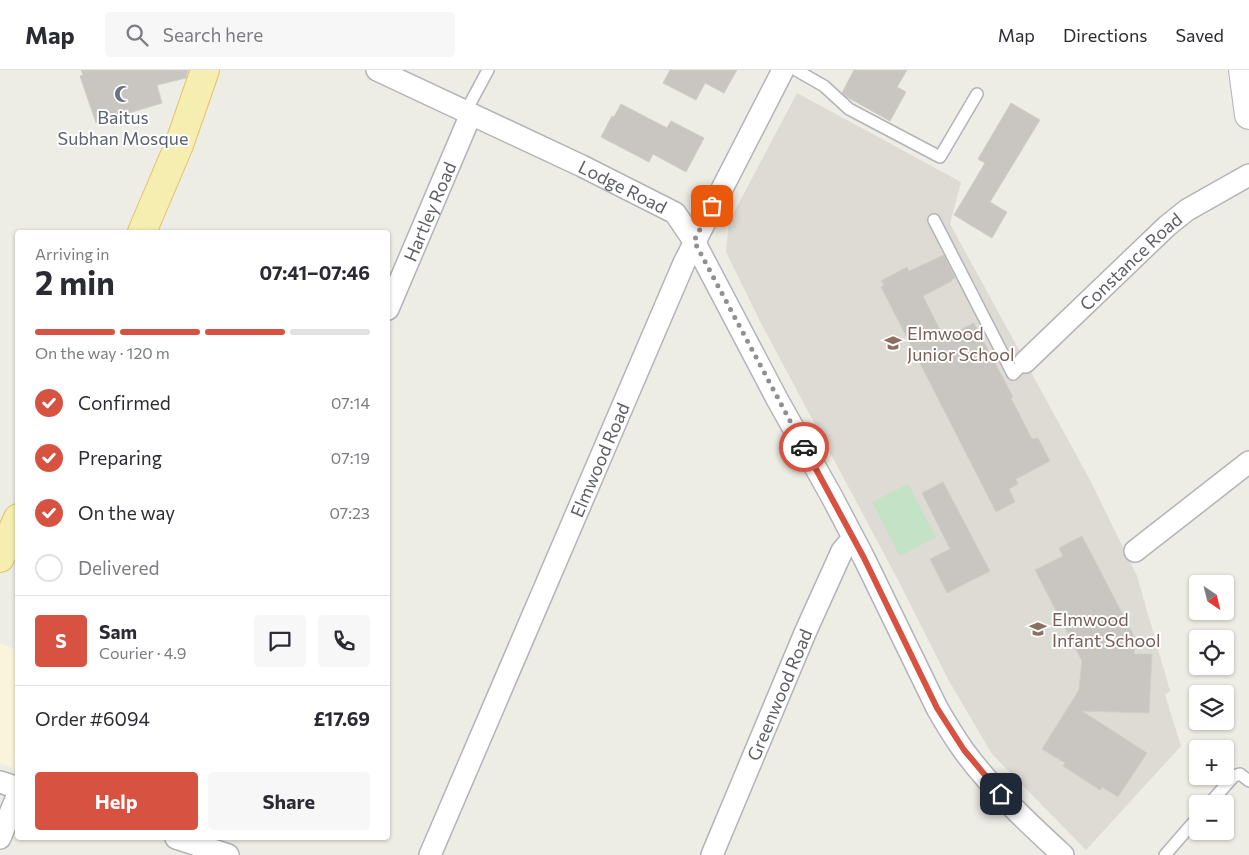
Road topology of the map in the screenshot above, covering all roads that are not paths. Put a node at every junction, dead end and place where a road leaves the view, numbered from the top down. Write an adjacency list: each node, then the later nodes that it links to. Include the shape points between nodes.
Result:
1 (377, 70): 8 (street, Lodge Road)
2 (488, 70): 8 (lane)
3 (783, 70): 13 (street, Elmwood Road)
4 (796, 70): 7 (lane, via 824,86 849,109 940,157)
5 (1243, 70): 9 (street)
6 (202, 72): 12 (main road, via 183,136)
7 (977, 94)
8 (468, 112): 13 (street, Lodge Road, via 666,208 674,213); 14 (street, Hartley Road)
9 (1249, 115)
10 (1249, 175): 15 (street, Constance Road, via 1187,210)
11 (934, 220): 15 (lane, via 1013,374)
12 (143, 230)
13 (694, 241): 18 (street, Lodge Road); 30 (street, Elmwood Road)
14 (390, 304)
15 (1025, 362)
16 (1249, 462): 19 (street)
17 (15, 525): 20 (main road)
18 (853, 538): 31 (street, Greenwood Road, via 842,551 805,633); 32 (street, Lodge Road, via 937,708 964,750 1014,807)
19 (1135, 551)
20 (0, 558)
21 (1249, 781): 24 (lane, via 1240,774 1234,776)
22 (0, 782): 23 (street)
23 (15, 787)
24 (1217, 795)
25 (15, 801): 27 (street)
26 (1189, 827): 33 (lane)
27 (0, 838)
28 (182, 840): 29 (street)
29 (228, 855)
30 (430, 855)
31 (712, 855)
32 (1063, 855)
33 (1165, 855)

